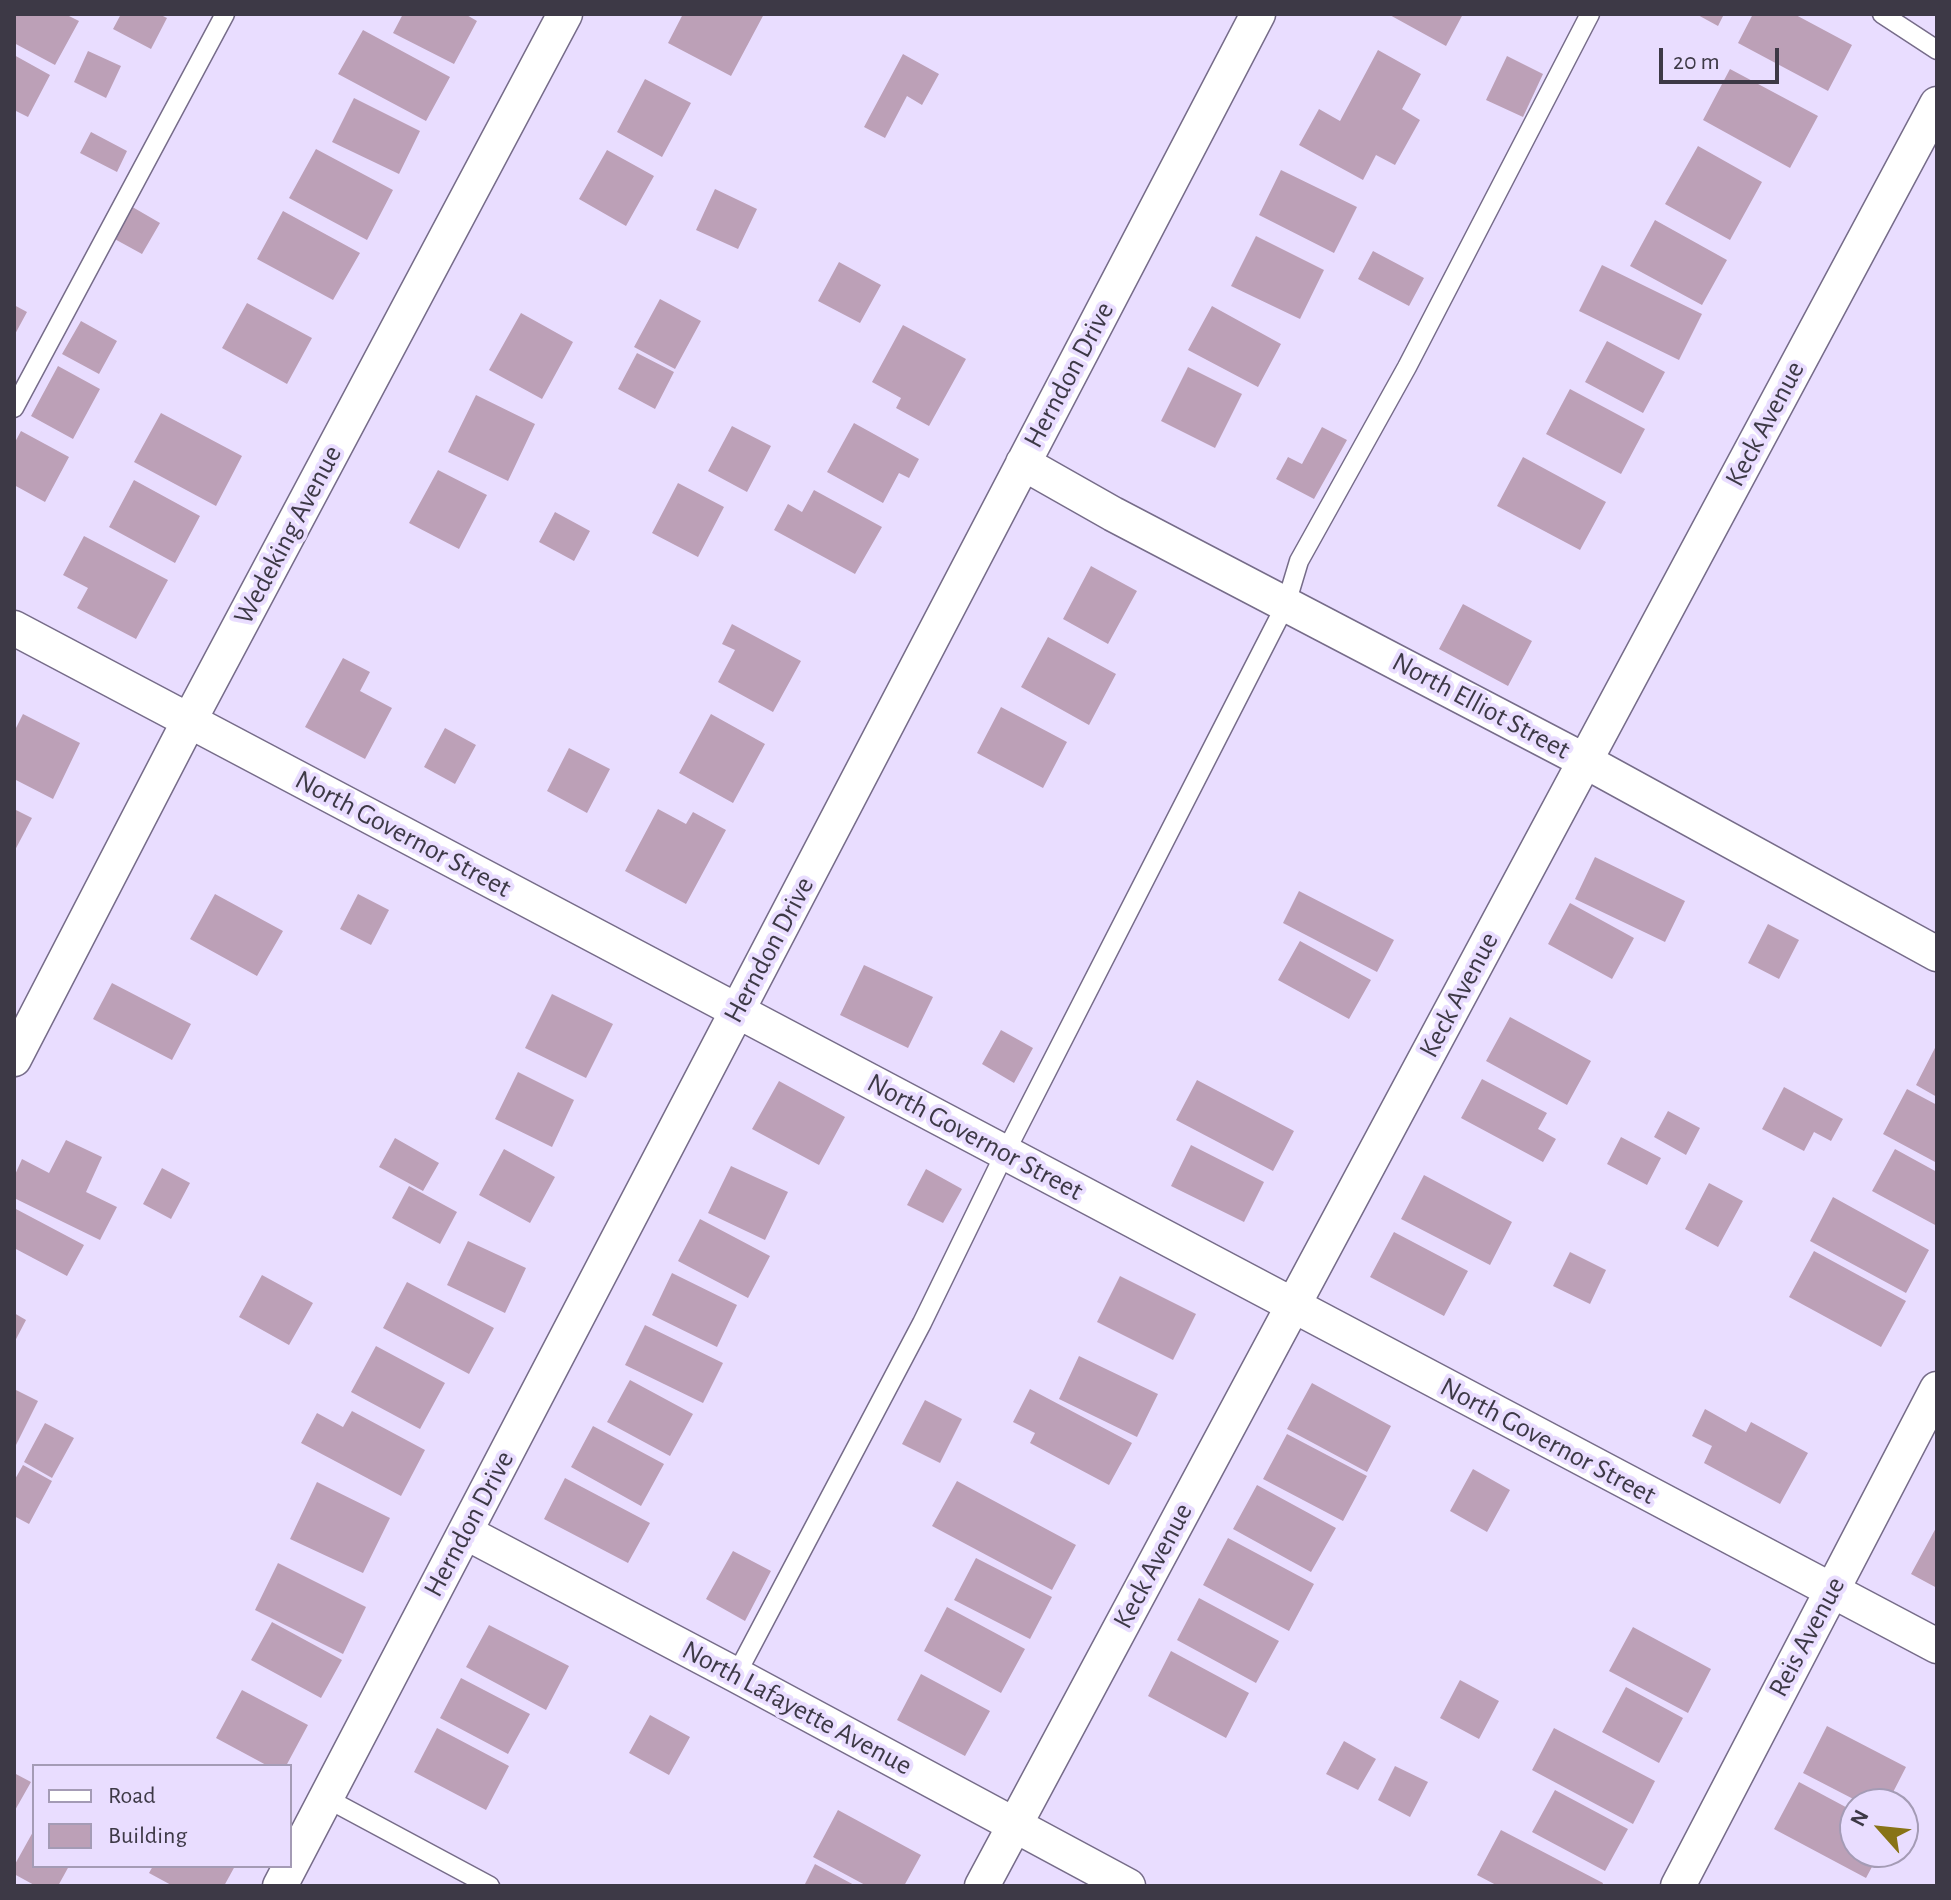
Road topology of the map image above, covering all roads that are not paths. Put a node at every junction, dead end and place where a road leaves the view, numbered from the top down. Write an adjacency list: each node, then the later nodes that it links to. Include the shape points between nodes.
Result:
1 (225, 14): 9 (lane)
2 (565, 14): 13 (street, Wedeking Avenue)
3 (1258, 14): 10 (street, Herndon Drive)
4 (1590, 14): 11 (lane, via 1407,367 1299,561)
5 (1882, 14): 6 (lane)
6 (1937, 50)
7 (1937, 104): 8 (street, Keck Avenue)
8 (1928, 144): 14 (street, Keck Avenue)
9 (14, 408)
10 (1023, 463): 11 (street, North Elliot Street); 16 (street, Herndon Drive)
11 (1286, 604): 14 (street, North Elliot Street); 18 (lane)
12 (14, 628): 13 (street, North Governor Street)
13 (189, 721): 16 (street, North Governor Street); 17 (street, Wedeking Avenue)
14 (1585, 761): 15 (street, North Elliot Street); 19 (street, Keck Avenue)
15 (1937, 954)
16 (737, 1011): 18 (street, North Governor Street); 21 (street, Herndon Drive)
17 (14, 1059)
18 (1005, 1153): 19 (street, North Governor Street); 24 (lane, via 922,1323)
19 (1293, 1306): 22 (street, North Governor Street); 26 (street, Keck Avenue)
20 (1937, 1389): 22 (street, Reis Avenue)
21 (465, 1532): 24 (street, North Lafayette Avenue); 25 (street, Herndon Drive)
22 (1832, 1591): 23 (street, North Governor Street); 33 (street, Reis Avenue)
23 (1937, 1646)
24 (736, 1675): 26 (street, North Lafayette Avenue)
25 (326, 1798): 27 (street, Herndon Drive); 30 (lane)
26 (1014, 1826): 31 (street, Keck Avenue); 32 (street, North Lafayette Avenue)
27 (292, 1863)
28 (289, 1868): 29 (street, Herndon Drive)
29 (280, 1886)
30 (490, 1886)
31 (982, 1886)
32 (1128, 1886)
33 (1678, 1886)

